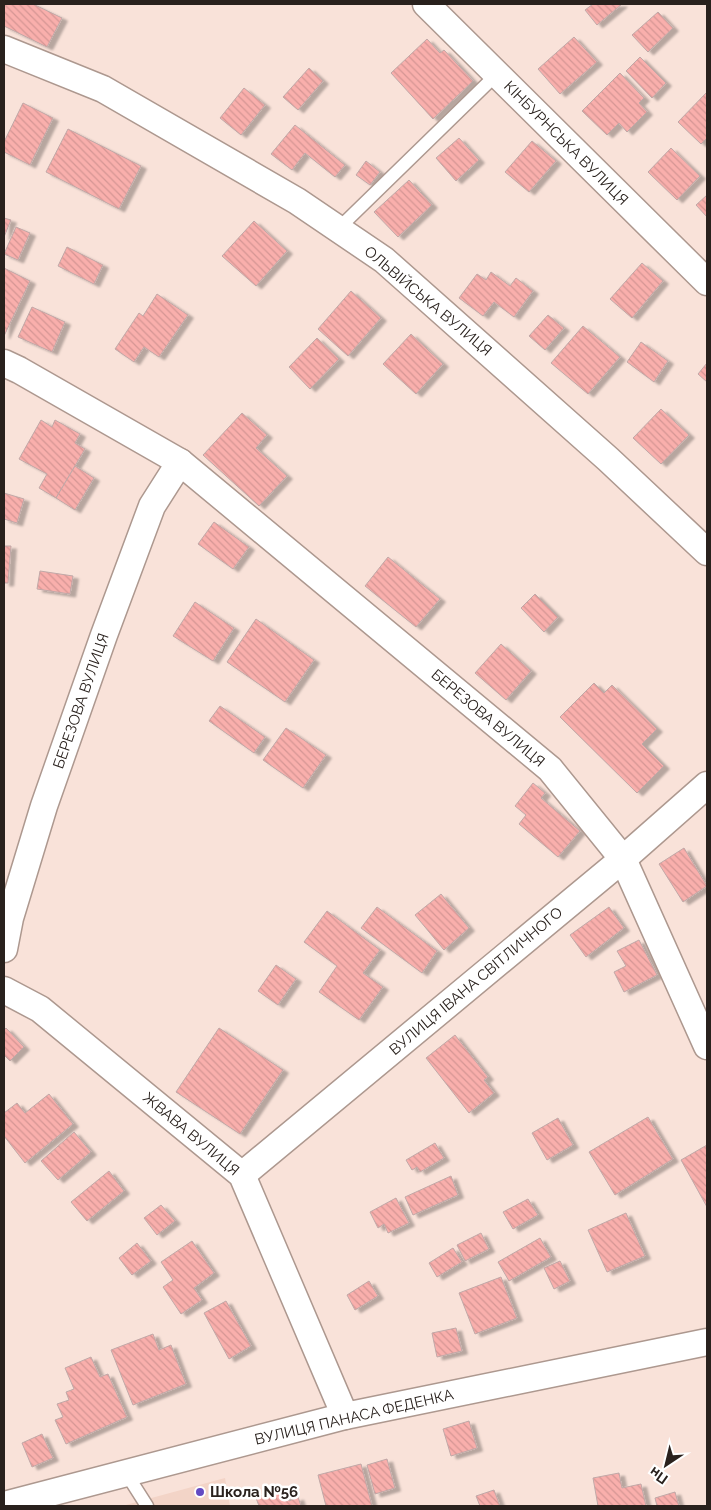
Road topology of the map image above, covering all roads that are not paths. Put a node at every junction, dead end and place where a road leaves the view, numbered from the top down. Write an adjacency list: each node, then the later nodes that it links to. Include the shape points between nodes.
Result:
1 (426, 4): 3 (street, КІНБУРНСЬКА ВУЛИЦЯ)
2 (4, 49): 4 (street, ОЛЬВІЙСЬКА ВУЛИЦЯ, via 103,89 297,201)
3 (497, 74): 4 (lane); 5 (street, КІНБУРНСЬКА ВУЛИЦЯ)
4 (338, 229): 8 (street, ОЛЬВІЙСЬКА ВУЛИЦЯ, via 384,260 608,459)
5 (707, 282)
6 (4, 363): 7 (street, БЕРЕЗОВА ВУЛИЦЯ)
7 (180, 462): 10 (street, БЕРЕЗОВА ВУЛИЦЯ, via 550,769); 11 (street, БЕРЕЗОВА ВУЛИЦЯ, via 152,506 104,635 44,806 10,918)
8 (707, 552)
9 (707, 785): 10 (street, ВУЛИЦЯ ІВАНА СВІТЛИЧНОГО)
10 (623, 859): 13 (street, БЕРЕЗОВА ВУЛИЦЯ); 14 (street, ВУЛИЦЯ ІВАНА СВІТЛИЧНОГО)
11 (4, 949)
12 (4, 990): 14 (street, ЖВАВА ВУЛИЦЯ, via 40,1009)
13 (707, 1046)
14 (242, 1175): 16 (street, ЖВАВА ВУЛИЦЯ)
15 (707, 1342): 16 (street, ВУЛИЦЯ ПАНАСА ФЕДЕНКА)
16 (345, 1416): 17 (street, ВУЛИЦЯ ПАНАСА ФЕДЕНКА)
17 (126, 1473): 18 (street, ВУЛИЦЯ ПАНАСА ФЕДЕНКА); 19 (lane)
18 (4, 1505)
19 (147, 1506)

